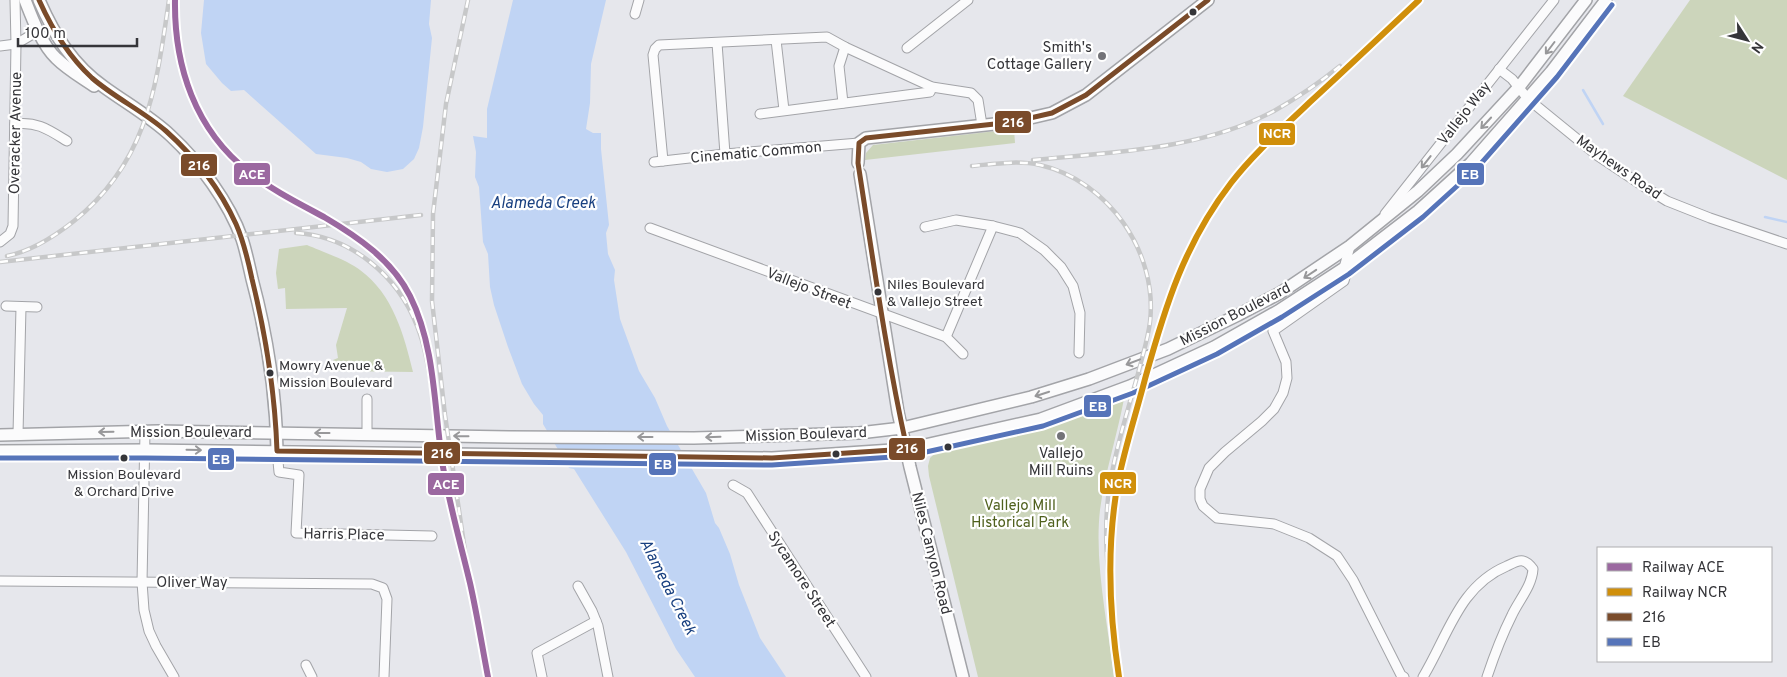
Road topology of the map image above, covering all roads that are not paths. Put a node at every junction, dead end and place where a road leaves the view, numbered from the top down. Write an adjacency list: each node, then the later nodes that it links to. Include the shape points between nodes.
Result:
1 (15, 0): 14 (street, Overacker Avenue)
2 (25, 0): 11 (main road)
3 (38, 0): 11 (main road); 19 (main road, via 62,45)
4 (639, 0): 10 (street)
5 (968, 0): 17 (street)
6 (1208, 0): 27 (main road, via 1075,102 1038,117)
7 (1554, 0): 18 (street, Vallejo Way)
8 (1586, 0): 20 (main road, Mission Boulevard, one-way to 20)
9 (1606, 0): 22 (main road, Mission Boulevard)
10 (635, 14)
11 (38, 31): 14 (street); 19 (main road, via 45,31 68,60); 41 (main road, via 54,57 158,131 191,164 231,226)
12 (776, 40): 13 (street); 16 (street, via 827,37); 24 (street)
13 (717, 43): 30 (street); 30 (street, Cinematic Common, via 659,44 654,49 658,162)
14 (16, 44): 15 (street); 26 (street, Overacker Avenue)
15 (0, 46)
16 (844, 47): 21 (street); 23 (street, via 839,66)
17 (907, 48)
18 (1499, 69): 20 (street, Mayhews Road); 34 (street, Vallejo Way, one-way to 34)
19 (91, 77): 41 (main road, via 160,126 205,174 242,238)
20 (1519, 87): 22 (street, Mayhews Road); 31 (main road, Mission Boulevard, one-way to 31, via 1448,163)
21 (932, 88): 23 (street, via 930,92); 27 (street, via 971,93 978,100)
22 (1528, 99): 32 (main road, Mission Boulevard, via 1470,163); 38 (street, Mayhews Road, via 1598,156 1667,200)
23 (843, 103): 24 (street)
24 (784, 110): 25 (street)
25 (760, 114)
26 (15, 124): 28 (street, via 33,123); 37 (street, Overacker Avenue, via 13,226 10,234)
27 (982, 125): 29 (main road, via 866,138)
28 (67, 141)
29 (859, 143): 30 (street, Cinematic Common); 45 (main road, Niles Canyon Road, via 859,168)
30 (725, 154)
31 (1408, 199): 32 (main road); 34 (main road, Mission Boulevard)
32 (1418, 211): 40 (main road, Mission Boulevard)
33 (993, 226): 35 (street, via 956,220); 46 (street); 48 (street, via 1020,233 1044,250 1074,286 1080,313)
34 (1375, 226): 39 (main road, Mission Boulevard)
35 (925, 227)
36 (650, 228): 45 (street, Vallejo Street)
37 (0, 242)
38 (1787, 244)
39 (1350, 246): 40 (street); 50 (main road, Mission Boulevard, one-way to 50, via 1258,306 1168,349 1031,398)
40 (1344, 268): 57 (main road, Mission Boulevard, via 1246,330 1130,386 1041,419); 74 (street, via 1346,278 1340,284 1273,331 1286,362 1283,394 1274,409 1209,468 1200,489 1200,499 1217,518 1274,524 1309,538 1337,556)
41 (255, 289): 52 (main road, via 267,343)
42 (6, 306): 43 (street)
43 (21, 307): 44 (street); 53 (street)
44 (37, 307)
45 (881, 313): 46 (street, Vallejo Street); 50 (main road, Niles Canyon Road)
46 (946, 337): 47 (street, Vallejo Street)
47 (963, 354)
48 (1079, 354)
49 (367, 400): 54 (street)
50 (902, 428): 54 (main road, Mission Boulevard, one-way to 54, via 859,433 694,438); 57 (main road, Niles Canyon Road)
51 (145, 432): 52 (main road, Mission Boulevard); 53 (main road, Mission Boulevard, one-way to 53); 56 (street)
52 (277, 433): 54 (main road, Mission Boulevard, one-way to 52); 58 (main road)
53 (18, 434): 55 (main road, Mission Boulevard)
54 (367, 434)
55 (0, 435)
56 (145, 450): 58 (main road, Mission Boulevard, one-way to 58); 59 (main road, Mission Boulevard); 63 (street)
57 (906, 450): 58 (main road, Mission Boulevard, via 797,458); 73 (main road, Niles Canyon Road)
58 (277, 451): 61 (street, Harris Place, via 279,472 298,475 296,533)
59 (0, 452)
60 (733, 485): 72 (street, Sycamore Street, via 747,494)
61 (432, 536)
62 (0, 581): 63 (street, Oliver Way)
63 (142, 582): 67 (street, via 149,631); 69 (street, Oliver Way, via 372,584 382,588 386,599)
64 (578, 586): 65 (street)
65 (596, 621): 70 (street, via 538,653); 71 (street)
66 (306, 665): 68 (street)
67 (171, 676)
68 (312, 677)
69 (384, 677)
70 (542, 677)
71 (608, 677)
72 (866, 677)
73 (963, 677)
74 (1404, 677)
75 (1423, 677): 76 (street, via 1470,592 1501,568 1520,560 1528,562 1533,569 1533,578 1512,615)
76 (1487, 677)

